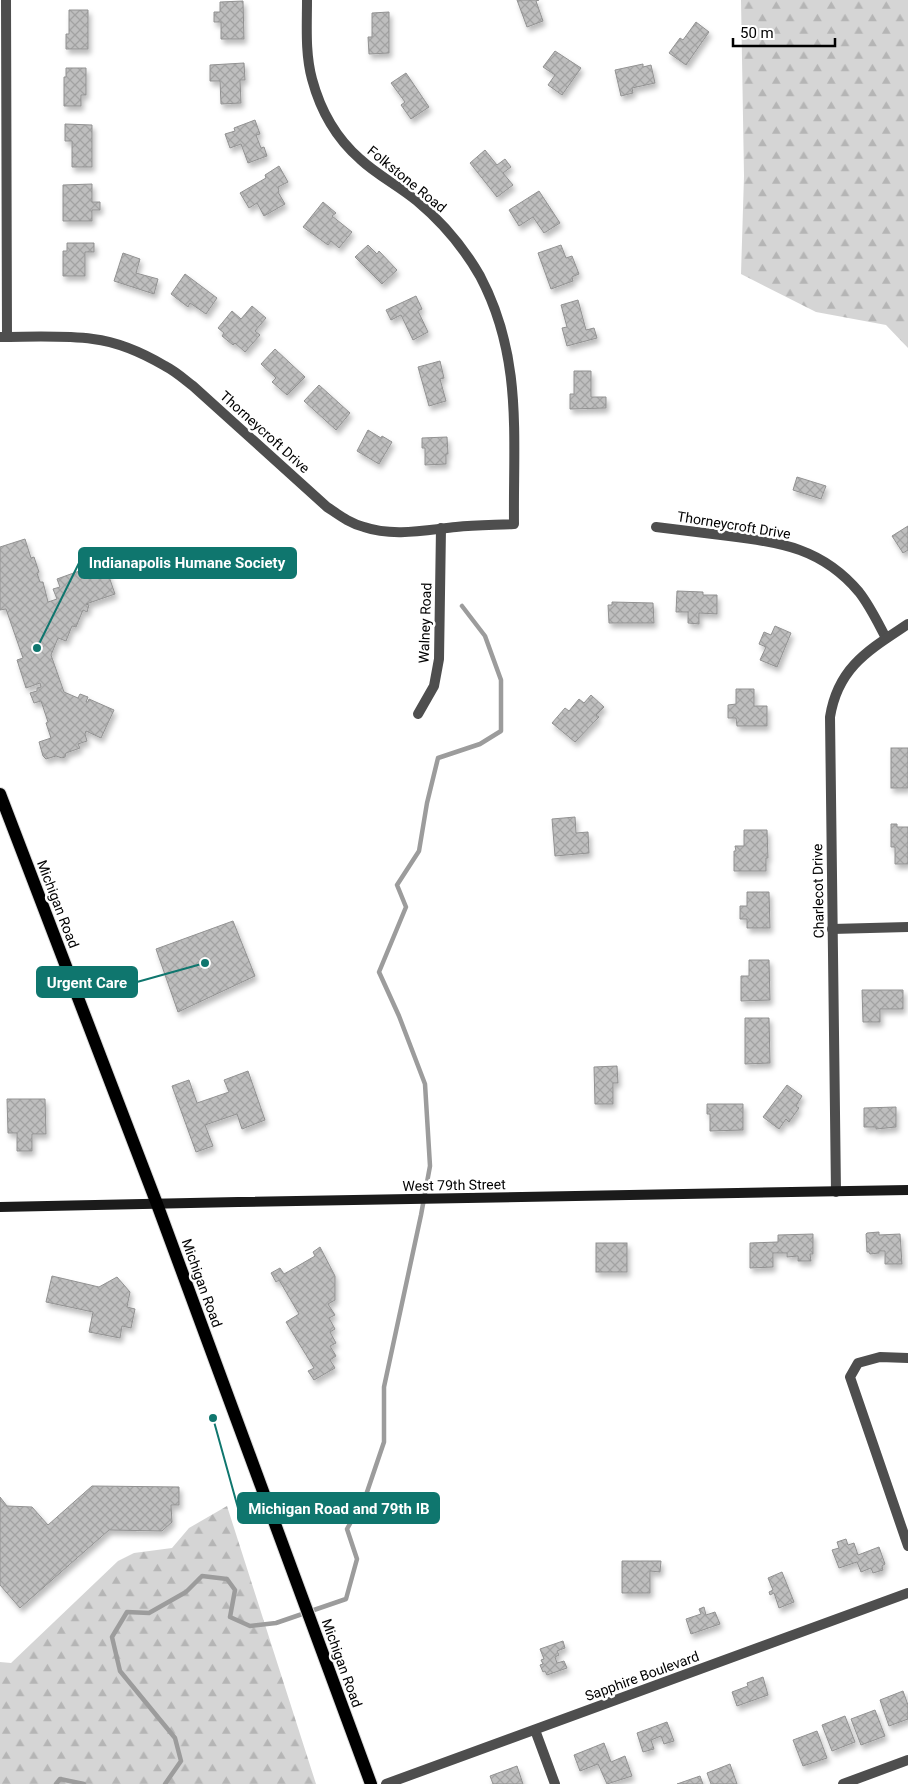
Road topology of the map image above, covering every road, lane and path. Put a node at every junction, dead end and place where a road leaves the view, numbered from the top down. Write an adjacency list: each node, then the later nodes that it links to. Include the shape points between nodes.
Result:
1 (6, 0): 3 (street)
2 (307, 0): 4 (street, Folkstone Road, via 307,52 311,77 332,127 360,160 416,200 440,222 479,275 496,311 507,350 513,391)
3 (3, 337): 6 (street, Thorneycroft Drive, via 93,339 140,353 179,375 341,517 378,531)
4 (514, 524): 6 (street, Thorneycroft Drive)
5 (656, 527): 8 (street, Thorneycroft Drive, via 777,542 810,553 850,582 866,602)
6 (441, 528): 9 (street, Walney Road, via 438,671 434,686)
7 (908, 624): 8 (street, Charlecot Drive)
8 (886, 638): 12 (street, Charlecot Drive, via 850,668 838,686 832,708)
9 (418, 714)
10 (0, 794): 15 (main road, Michigan Road)
11 (908, 927): 12 (street)
12 (832, 928): 14 (street, Charlecot Drive)
13 (908, 1190): 14 (main road, West 79th Street)
14 (836, 1192): 15 (main road, West 79th Street)
15 (157, 1204): 16 (main road, West 79th Street); 22 (main road, Michigan Road)
16 (0, 1208)
17 (908, 1358): 18 (street, via 880,1356 858,1363 850,1377)
18 (908, 1546)
19 (908, 1593): 20 (street, Sapphire Boulevard)
20 (535, 1730): 23 (street, Sapphire Boulevard); 24 (street)
21 (908, 1760): 25 (street)
22 (371, 1784)
23 (386, 1784)
24 (555, 1784)
25 (842, 1784)

